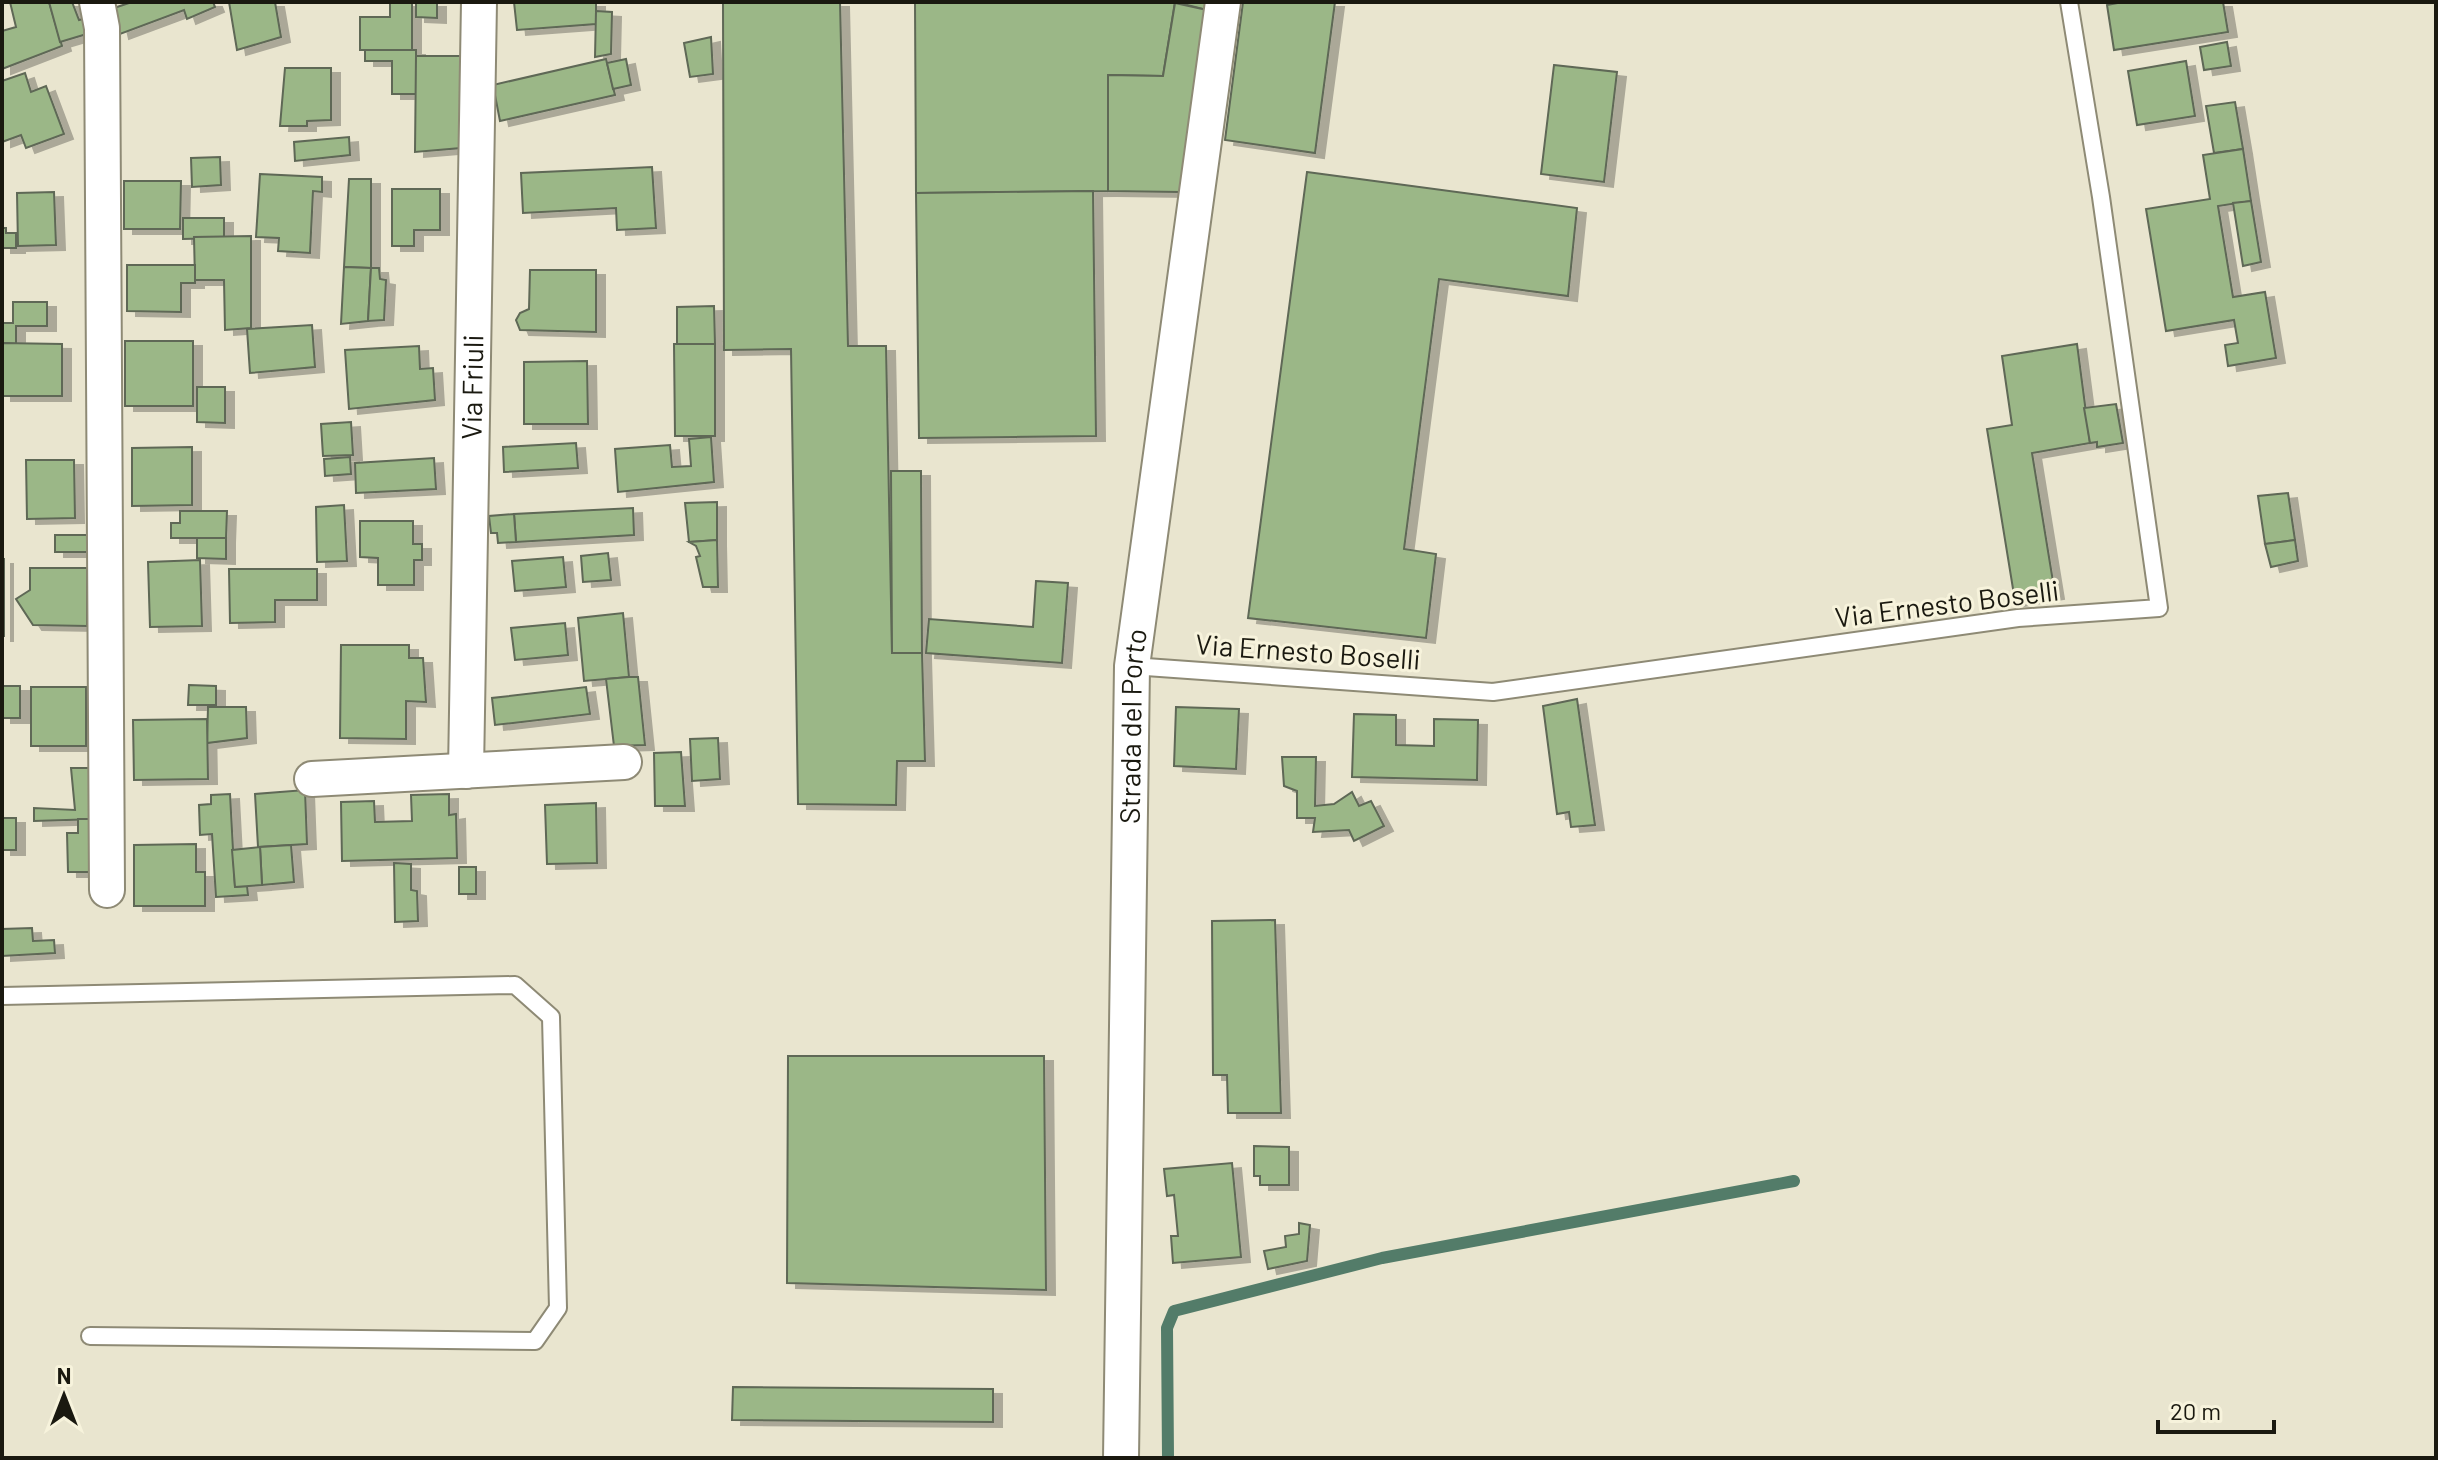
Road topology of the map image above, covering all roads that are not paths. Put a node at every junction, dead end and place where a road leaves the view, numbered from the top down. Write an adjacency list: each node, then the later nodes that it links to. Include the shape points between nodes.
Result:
1 (97, 2): 9 (street, via 102,44)
2 (479, 2): 7 (street, Via Friuli)
3 (1223, 2): 5 (street, Strada del Porto)
4 (2069, 2): 5 (lane, Via Ernesto Boselli, via 2159,608 2018,618 1493,692)
5 (1132, 666): 12 (street, Strada del Porto)
6 (624, 762): 7 (street)
7 (466, 771): 8 (street)
8 (312, 779)
9 (107, 890)
10 (2, 996): 11 (lane, via 515,985 551,1017 558,1308 535,1341)
11 (90, 1336)
12 (1121, 1458)

